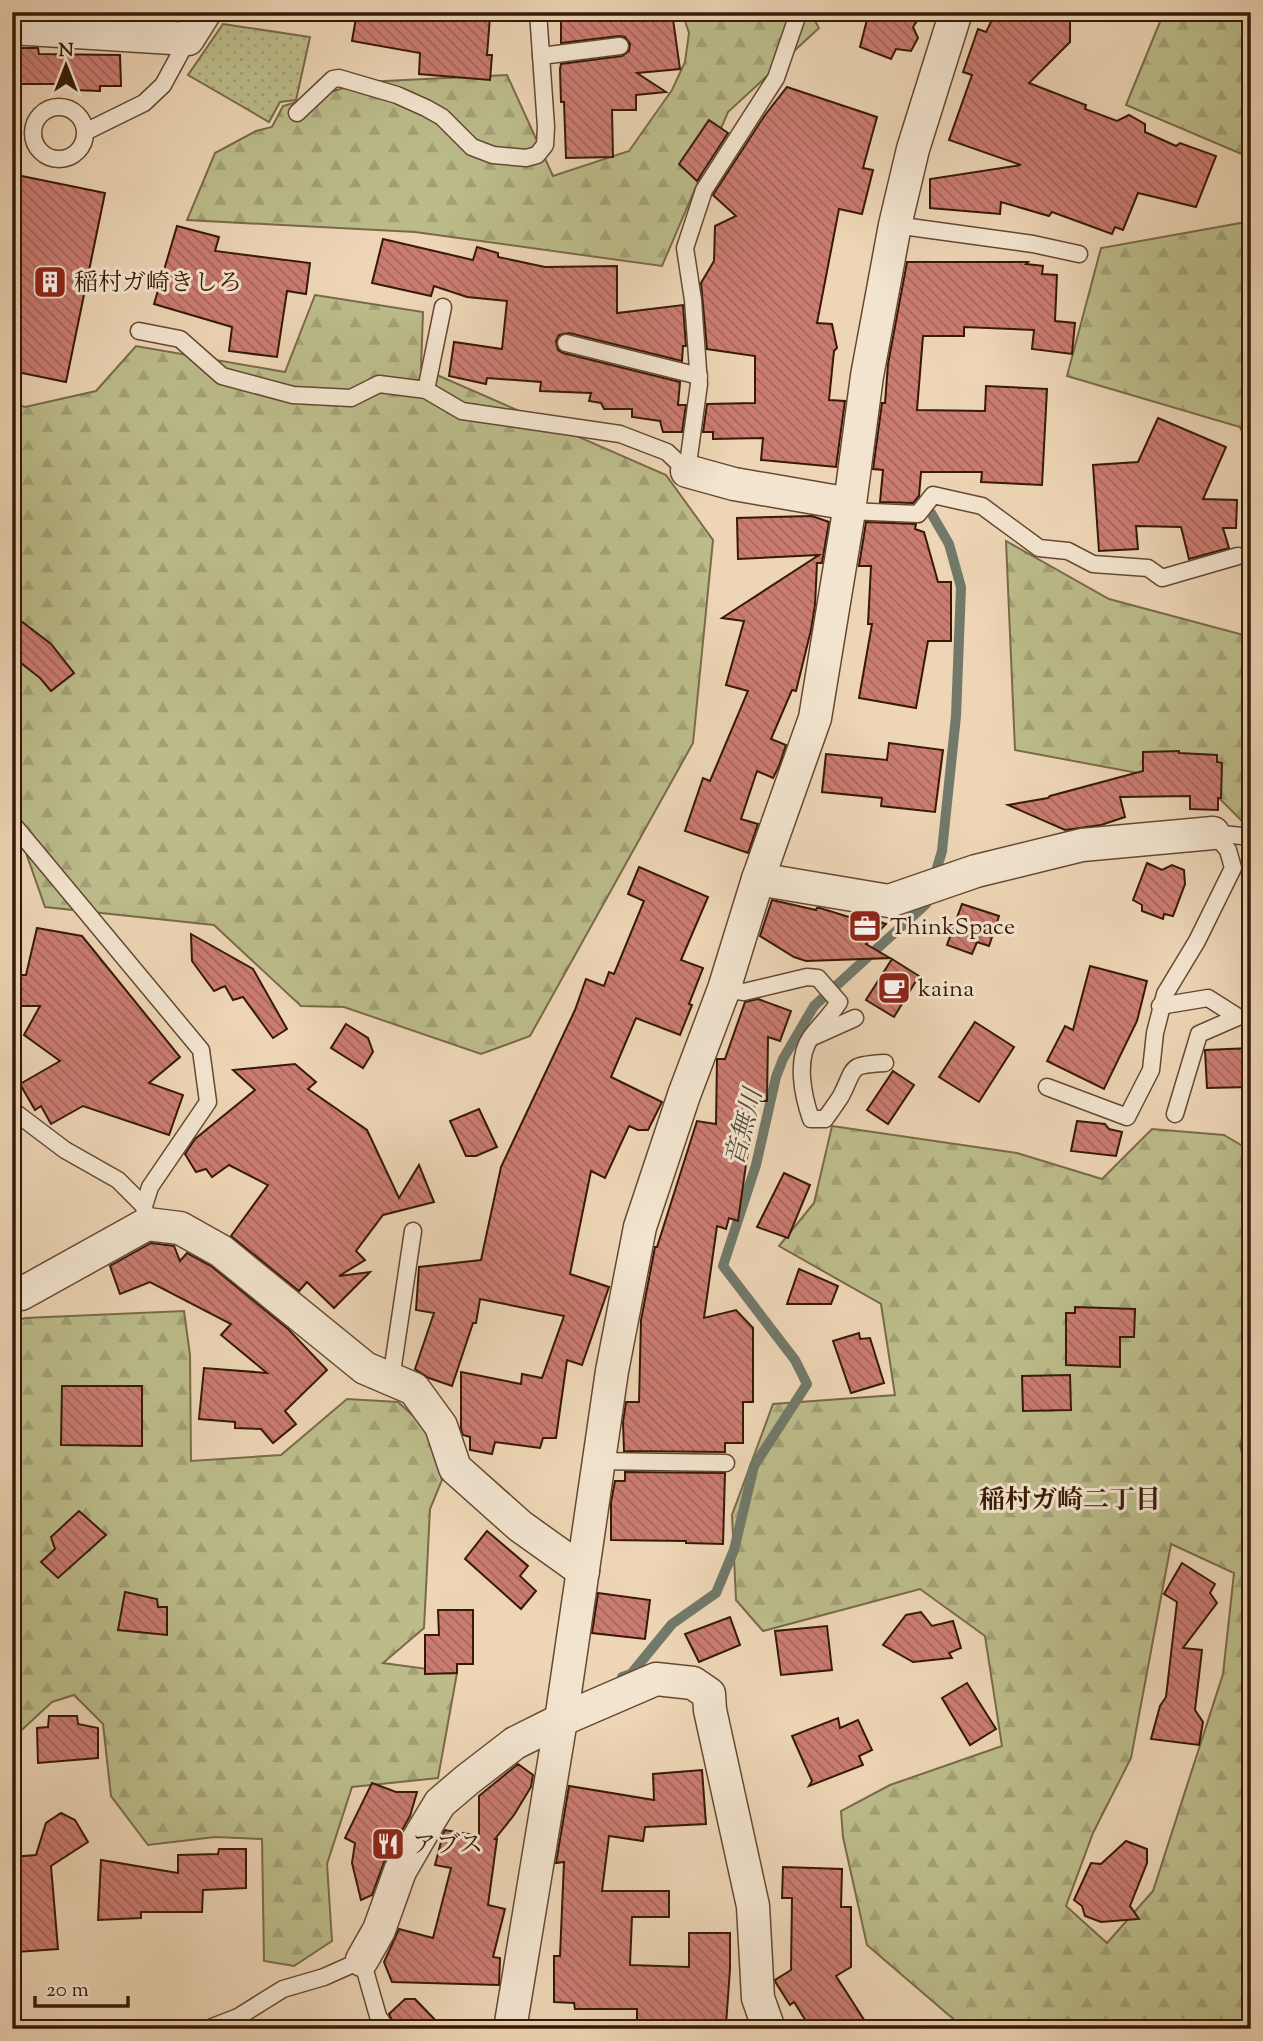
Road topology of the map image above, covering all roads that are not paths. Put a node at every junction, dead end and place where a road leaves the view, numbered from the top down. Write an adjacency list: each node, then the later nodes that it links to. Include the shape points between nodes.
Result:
1 (205, 12): 6 (street)
2 (538, 12): 8 (lane)
3 (795, 12): 16 (lane, via 776,78 704,190 685,248)
4 (952, 13): 11 (street)
5 (12, 28): 6 (street)
6 (188, 38): 10 (lane, via 163,85 144,103)
7 (620, 46): 8 (lane)
8 (541, 55): 9 (lane, via 545,145 537,155 526,158 493,155 472,147 426,108 339,78)
9 (296, 113)
10 (87, 131)
11 (894, 225): 12 (lane); 19 (street)
12 (1079, 254)
13 (443, 307): 17 (lane)
14 (139, 331): 17 (lane, via 180,339 222,376 293,395 351,398 379,384)
15 (566, 343): 16 (lane)
16 (699, 376): 18 (lane)
17 (426, 390): 18 (lane, via 462,411 620,434 667,452)
18 (687, 471): 19 (street)
19 (850, 508): 20 (lane, via 918,514 933,495 982,506 1039,548 1068,551 1093,564 1148,568 1162,578); 24 (street, via 815,718)
20 (1238, 556)
21 (12, 823): 33 (lane, via 201,1050 208,1102 150,1187)
22 (1213, 834): 23 (lane); 24 (street, via 1082,845 976,871 889,901); 26 (lane, via 1228,850 1233,868)
23 (1251, 837)
24 (758, 879): 25 (street)
25 (724, 989): 28 (lane, via 744,992 818,978 839,1002); 37 (street, via 640,1227)
26 (1160, 1006): 30 (lane, via 1151,1070 1127,1117); 32 (lane, via 1208,998 1238,1017 1199,1034)
27 (855, 1018): 28 (lane)
28 (810, 1038): 29 (lane, via 802,1076 811,1119 825,1119 850,1073 863,1064)
29 (885, 1063)
30 (1047, 1087)
31 (12, 1110): 33 (lane, via 65,1150 118,1180)
32 (1175, 1114)
33 (146, 1215): 35 (street); 36 (street, via 221,1251 365,1368)
34 (413, 1231): 36 (lane)
35 (15, 1294)
36 (391, 1379): 39 (street, via 414,1389 435,1417 455,1468 520,1526)
37 (598, 1461): 38 (lane); 39 (street)
38 (726, 1462)
39 (583, 1571): 40 (street)
40 (561, 1720): 41 (street, via 515,1743 440,1803 400,1871 379,1930); 42 (street, via 656,1679 693,1683 709,1694 753,1906); 45 (street)
41 (362, 1960): 43 (lane, via 283,1989 238,2017); 44 (lane)
42 (761, 2027)
43 (207, 2029)
44 (386, 2029)
45 (510, 2029)

